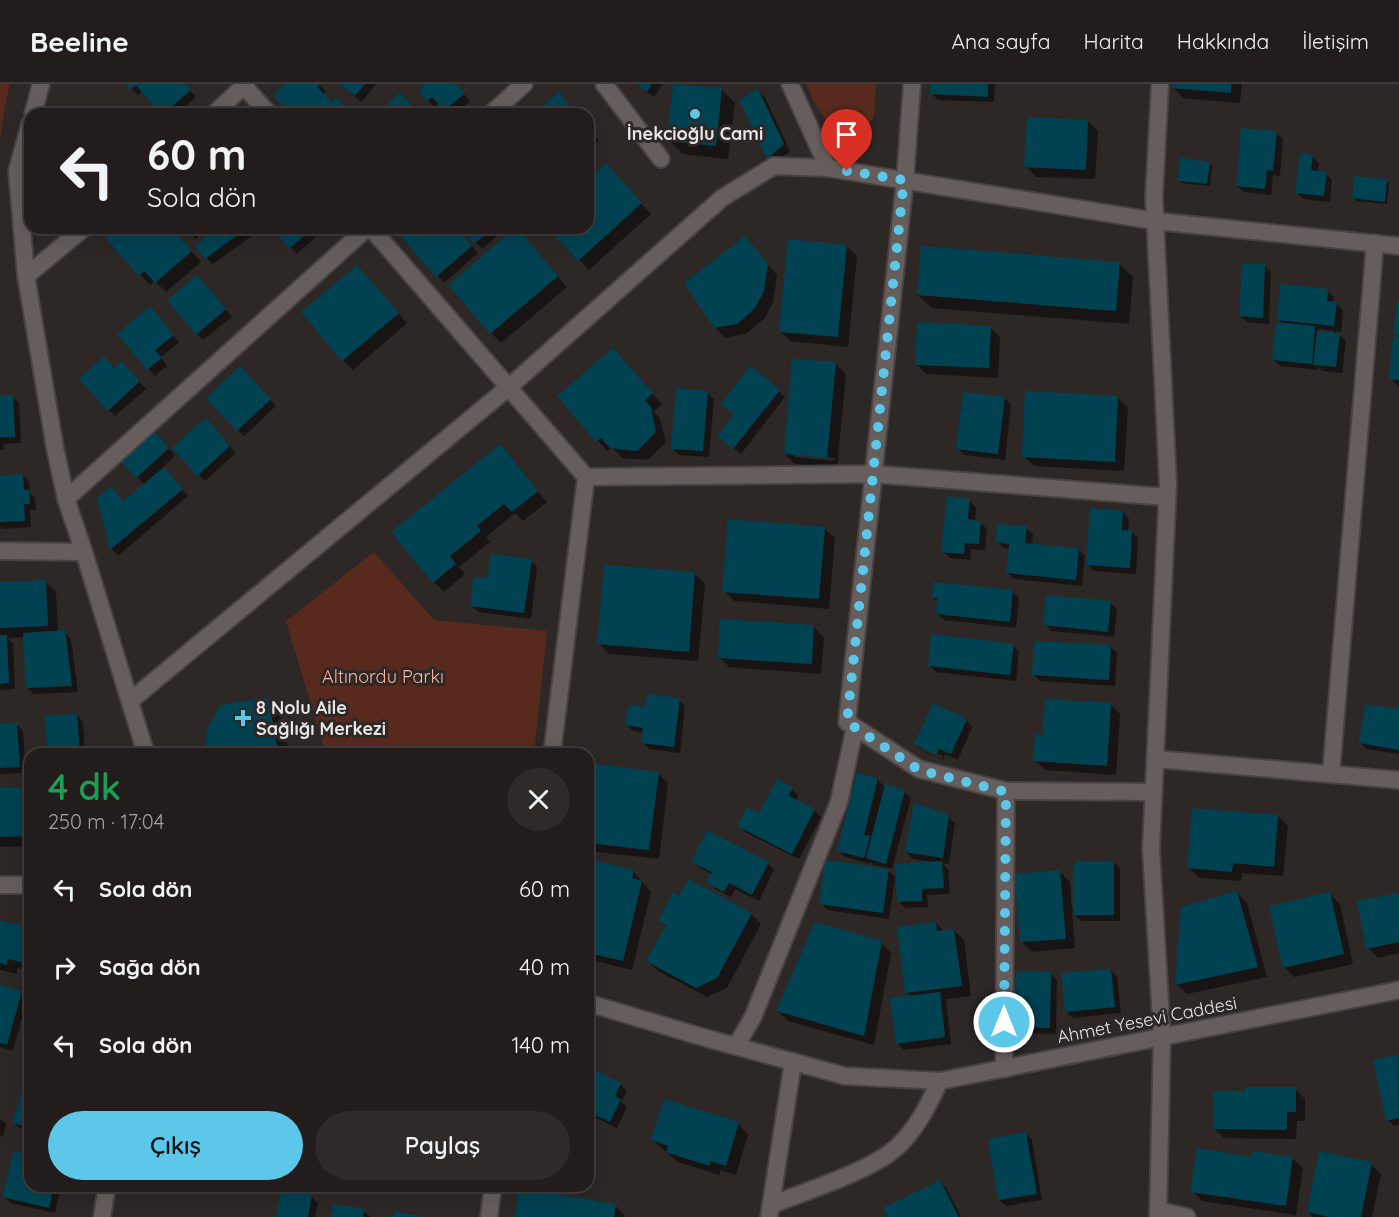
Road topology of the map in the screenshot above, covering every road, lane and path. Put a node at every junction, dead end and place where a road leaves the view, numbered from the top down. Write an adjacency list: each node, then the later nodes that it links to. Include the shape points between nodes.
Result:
1 (41, 84): 8 (street)
2 (524, 84): 11 (street)
3 (604, 84): 13 (street)
4 (790, 84): 14 (street)
5 (912, 84): 15 (street)
6 (1160, 84): 16 (street)
7 (244, 85): 9 (street); 10 (street)
8 (35, 108)
9 (220, 108)
10 (264, 108)
11 (498, 108)
12 (24, 144): 22 (street, via 16,171)
13 (661, 159)
14 (828, 168): 15 (street); 23 (street, via 774,166 722,198)
15 (904, 180): 16 (street); 24 (street)
16 (1155, 220): 20 (street); 26 (street)
17 (77, 234): 22 (street)
18 (360, 234): 27 (street)
19 (376, 234): 23 (street)
20 (1375, 243): 21 (street); 35 (street)
21 (1399, 246)
22 (26, 276): 27 (street)
23 (509, 387): 25 (street); 30 (street)
24 (873, 474): 25 (street); 26 (street); 31 (street, via 847,722)
25 (586, 477): 33 (street)
26 (1167, 497): 34 (street)
27 (66, 499): 29 (street)
28 (0, 551): 29 (street)
29 (84, 552): 30 (street)
30 (130, 701): 32 (street)
31 (855, 727): 37 (street, via 919,770); 44 (street, via 839,802 753,1017)
32 (144, 748)
33 (553, 748)
34 (1155, 759): 35 (street); 38 (street)
35 (1331, 774): 36 (street)
36 (1399, 780)
37 (1006, 792): 38 (street); 46 (street)
38 (1153, 792): 43 (street, via 1151,849)
39 (0, 885): 40 (street)
40 (24, 885)
41 (1399, 990): 43 (street, Ahmet Yesevi Caddesi)
42 (594, 1006): 44 (street, Ahmet Yesevi Caddesi)
43 (1162, 1037): 46 (street, Ahmet Yesevi Caddesi); 51 (street)
44 (736, 1046): 45 (street, Ahmet Yesevi Caddesi)
45 (793, 1062): 47 (street, Ahmet Yesevi Caddesi, via 845,1076); 50 (street)
46 (1004, 1069): 47 (street, Ahmet Yesevi Caddesi)
47 (940, 1081): 50 (street, via 920,1121 896,1148 865,1167)
48 (106, 1192): 52 (street)
49 (492, 1192): 53 (street)
50 (770, 1211)
51 (1158, 1214): 54 (street)
52 (102, 1217)
53 (489, 1217)
54 (1187, 1217)

